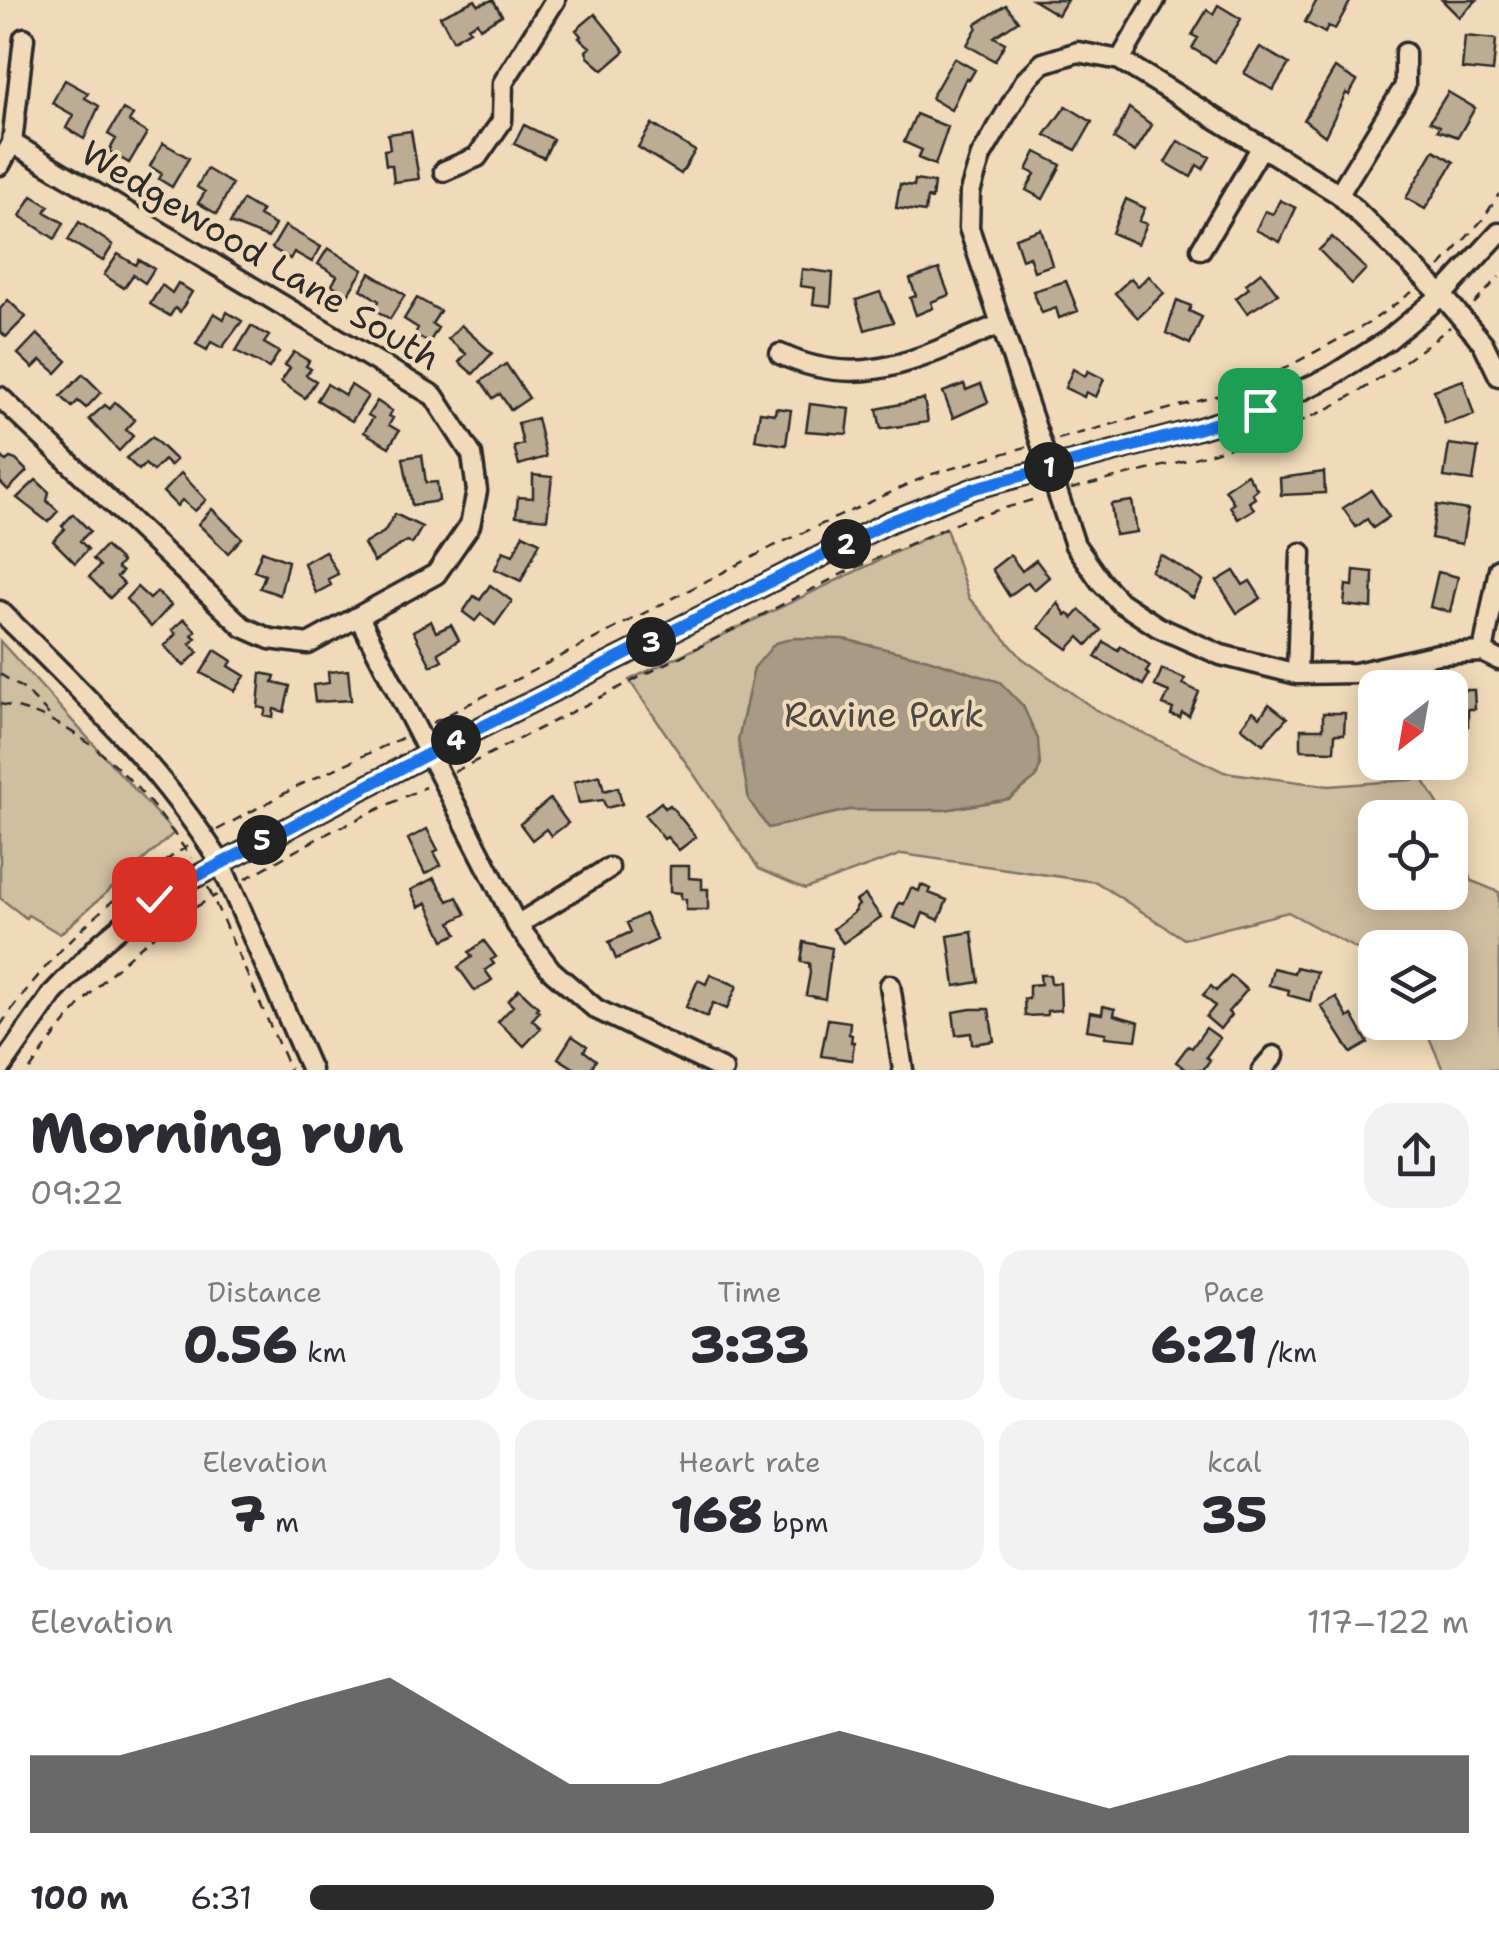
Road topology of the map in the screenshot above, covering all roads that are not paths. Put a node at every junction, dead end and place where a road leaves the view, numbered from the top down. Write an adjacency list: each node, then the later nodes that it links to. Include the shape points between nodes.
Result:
1 (554, 0): 9 (street, via 504,83 502,121 477,157)
2 (1155, 0): 5 (street)
3 (24, 38): 6 (street)
4 (1405, 53): 10 (street, via 1405,86)
5 (1120, 60): 7 (street); 14 (street, via 1078,52 1042,62 980,156 969,228)
6 (12, 143): 8 (street); 22 (street, Wedgewood Lane South, via 434,396 472,455 477,491 470,525 436,574)
7 (1262, 148): 10 (street); 12 (street)
8 (0, 165)
9 (444, 171)
10 (1340, 194): 13 (street)
11 (1499, 233): 13 (street)
12 (1202, 249)
13 (1442, 296): 16 (street, via 1484,343); 18 (street, via 1345,368 1260,410)
14 (999, 325): 15 (street, via 898,366 856,373); 18 (street)
15 (780, 354)
16 (1499, 376)
17 (0, 397): 22 (street, Wedgewood Lane South, via 243,627 308,644)
18 (1049, 467): 24 (street, via 1075,545 1120,602 1221,655); 25 (street, via 889,522)
19 (1301, 553): 24 (street)
20 (1499, 569): 23 (street)
21 (0, 611): 26 (street, via 131,741)
22 (359, 618): 25 (street)
23 (1491, 656): 24 (street, via 1438,654 1356,673)
24 (1297, 674)
25 (428, 754): 26 (street); 28 (street)
26 (220, 862): 30 (street, via 154,899 100,943 53,992); 31 (street)
27 (609, 868): 28 (street)
28 (517, 925): 32 (street, via 551,970 596,1008)
29 (890, 984): 33 (street)
30 (0, 1069)
31 (312, 1070)
32 (723, 1070)
33 (902, 1070)

